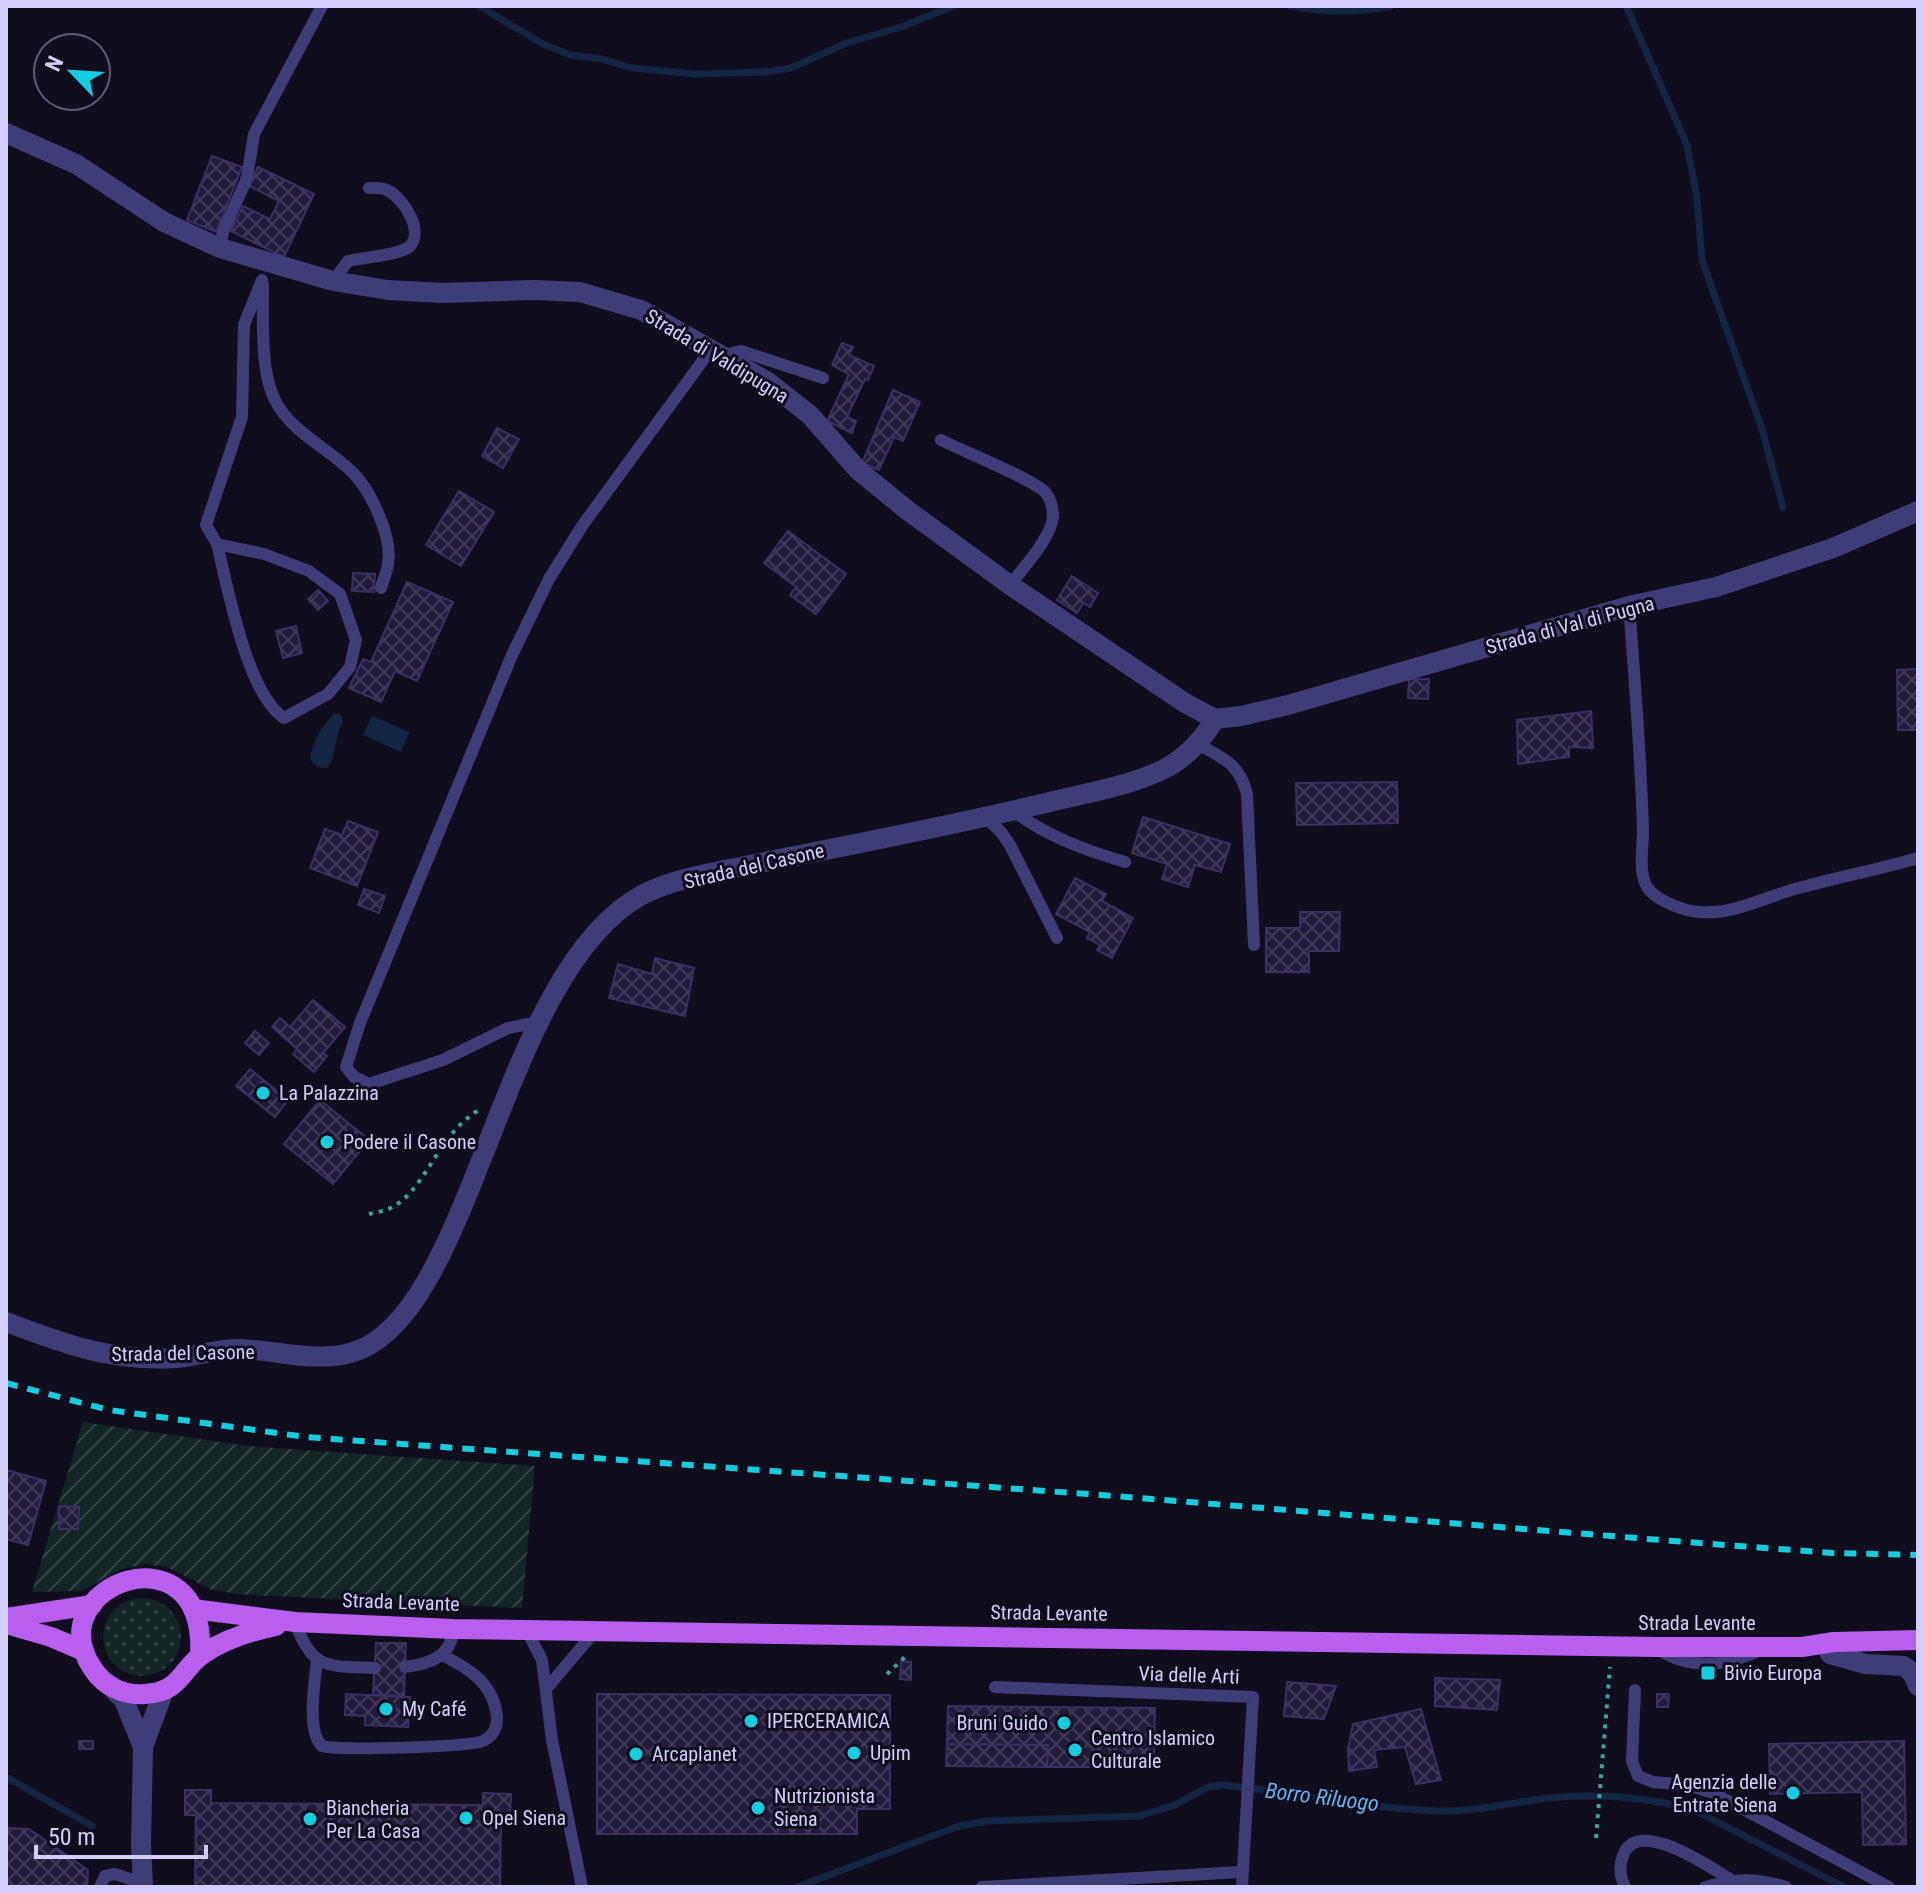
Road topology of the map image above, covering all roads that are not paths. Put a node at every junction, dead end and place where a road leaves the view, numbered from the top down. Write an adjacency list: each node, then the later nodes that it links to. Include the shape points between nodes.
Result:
1 (322, 6): 4 (lane, via 254,134 247,178)
2 (6, 133): 4 (street, Strada di Valdipugna, via 76,164 164,222)
3 (369, 188): 6 (lane, via 385,188 398,198 416,229 415,240 406,250 348,261)
4 (220, 248): 5 (street, Strada di Valdipugna)
5 (262, 271): 6 (street, Strada di Valdipugna); 11 (lane, via 244,325 242,417 206,525); 13 (lane, via 267,383 292,423 352,471 374,503 389,562)
6 (333, 281): 7 (street, Strada di Valdipugna, via 443,293 580,292 641,310)
7 (717, 352): 8 (lane, via 741,351); 12 (street, Strada di Valdipugna, via 810,415 858,470); 23 (lane, via 582,526 544,588 445,812 346,1067 369,1084 443,1060 508,1028)
8 (823, 378)
9 (941, 440): 12 (lane, via 1027,481 1045,492 1052,504 1047,533)
10 (1918, 511): 14 (street, Strada di Val di Pugna, via 1833,548 1716,587)
11 (217, 544): 11 (lane, via 309,571 340,594 356,640 350,667 328,694 284,718 271,710 247,658)
12 (1010, 585): 15 (street, Strada di Valdipugna)
13 (381, 588)
14 (1629, 606): 15 (street, Strada di Val di Pugna, via 1288,705); 19 (lane, via 1641,858 1648,889 1680,907 1724,911)
15 (1215, 719): 16 (street, Strada del Casone)
16 (1198, 744): 17 (street, Strada del Casone, via 1169,766 1139,779); 22 (lane, via 1242,776)
17 (1013, 811): 18 (street, Strada del Casone); 20 (lane, via 1082,849)
18 (985, 817): 21 (lane, via 1010,845); 23 (street, Strada del Casone, via 699,875 643,895 607,920)
19 (1918, 858)
20 (1125, 862)
21 (1057, 938)
22 (1254, 945)
23 (538, 1022): 24 (street, Strada del Casone, via 448,1238 413,1306 381,1337 352,1353 325,1356 212,1350 138,1358 102,1355)
24 (6, 1322)
25 (92, 1605): 26 (main road, via 110,1586 148,1577 174,1587); 27 (main road); 34 (main road, via 84,1623)
26 (193, 1609): 28 (main road, Strada Levante); 38 (main road)
27 (6, 1621): 34 (main road)
28 (295, 1622): 29 (main road, Strada Levante); 38 (main road, Strada Levante, via 250,1632); 39 (lane)
29 (453, 1629): 30 (main road, Strada Levante); 37 (lane)
30 (526, 1629): 31 (main road, Strada Levante); 45 (lane, via 539,1650)
31 (596, 1630): 33 (main road, Strada Levante); 45 (lane)
32 (1918, 1640): 33 (main road, Strada Levante)
33 (1802, 1647): 36 (main road, Strada Levante)
34 (84, 1651): 42 (main road)
35 (1918, 1652): 36 (main road, Strada Levante)
36 (1830, 1654): 43 (street, via 1866,1664 1904,1666)
37 (442, 1655): 39 (lane, via 473,1672 492,1694 498,1724 484,1740 462,1745 322,1746 314,1733); 40 (lane)
38 (200, 1656): 46 (main road, Strada Levante)
39 (317, 1660): 41 (lane)
40 (405, 1667)
41 (375, 1668)
42 (108, 1684): 46 (main road, via 129,1694); 48 (street, via 124,1700)
43 (1918, 1686)
44 (995, 1687): 49 (lane, Via delle Arti, via 1253,1697)
45 (547, 1688): 53 (lane, via 552,1740)
46 (164, 1690): 48 (street)
47 (1635, 1690): 59 (lane, via 1632,1761 1638,1776 1713,1793)
48 (143, 1747): 51 (street)
49 (1241, 1872): 54 (lane); 55 (lane, Via delle Arti)
50 (1730, 1879): 56 (lane, via 1678,1848 1638,1842 1622,1857); 57 (lane); 58 (lane)
51 (143, 1885): 52 (lane, via 111,1873)
52 (100, 1887)
53 (582, 1887)
54 (982, 1887)
55 (1242, 1887)
56 (1625, 1887)
57 (1705, 1887)
58 (1786, 1887)
59 (1889, 1887)

